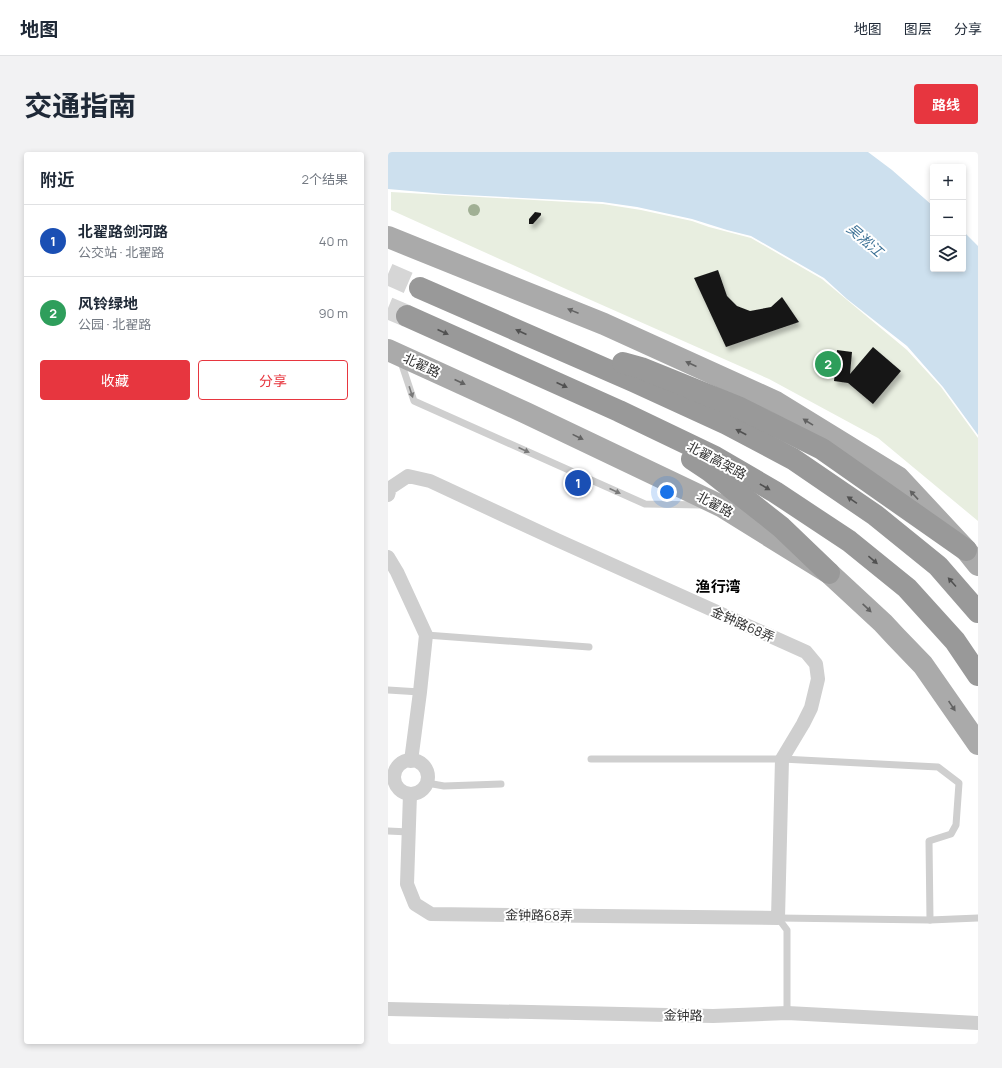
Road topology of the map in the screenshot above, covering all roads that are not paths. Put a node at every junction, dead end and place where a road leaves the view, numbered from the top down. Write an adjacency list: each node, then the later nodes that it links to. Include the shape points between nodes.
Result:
1 (388, 237): 10 (main road, one-way to 1, via 898,477 776,402 604,324)
2 (420, 288): 4 (highway, one-way to 2)
3 (407, 316): 6 (highway, 北翟高架路, one-way to 6)
4 (553, 346): 10 (highway, via 641,368 740,408 822,450); 13 (highway, one-way to 4, via 938,566 875,515 793,460 727,424)
5 (393, 352): 8 (main road, 北翟路, one-way to 8); 8 (lane, one-way to 8, via 414,400 644,504)
6 (619, 410): 12 (highway, via 710,470 781,527); 16 (highway, 北翟高架路, one-way to 16, via 716,457 850,540 907,588 955,641)
7 (388, 495): 21 (street, 金钟路68弄, via 390,488 408,476 430,480 806,652 816,664 818,679 811,708)
8 (721, 506): 12 (main road, 北翟路)
9 (388, 557): 11 (street)
10 (972, 557)
11 (392, 572): 14 (street)
12 (828, 573): 19 (main road, 北翟路, one-way to 19, via 883,623 923,665)
13 (978, 612)
14 (426, 635): 15 (lane); 18 (street)
15 (589, 648)
16 (978, 675)
17 (388, 690): 18 (lane)
18 (420, 692): 22 (street)
19 (978, 744)
20 (591, 759): 21 (lane)
21 (782, 759): 29 (street, 金钟路68弄); 31 (lane, via 938,768 959,783 956,825 951,834 929,841)
22 (411, 761): 23 (street, via 398,766); 24 (street, via 424,766)
23 (391, 780): 26 (street, via 402,792)
24 (427, 783): 25 (lane, via 444,786); 26 (street, via 419,792)
25 (501, 784)
26 (410, 794): 28 (street, 金钟路68弄)
27 (388, 831): 28 (lane)
28 (409, 832): 29 (street, 金钟路68弄, via 407,884 415,904 431,914)
29 (778, 918): 31 (lane); 33 (lane, 金钟路68弄, via 787,930)
30 (978, 918): 31 (lane)
31 (930, 920)
32 (388, 1009): 33 (street, 金钟路, via 714,1016)
33 (787, 1013): 34 (street, 金钟路)
34 (978, 1023)

